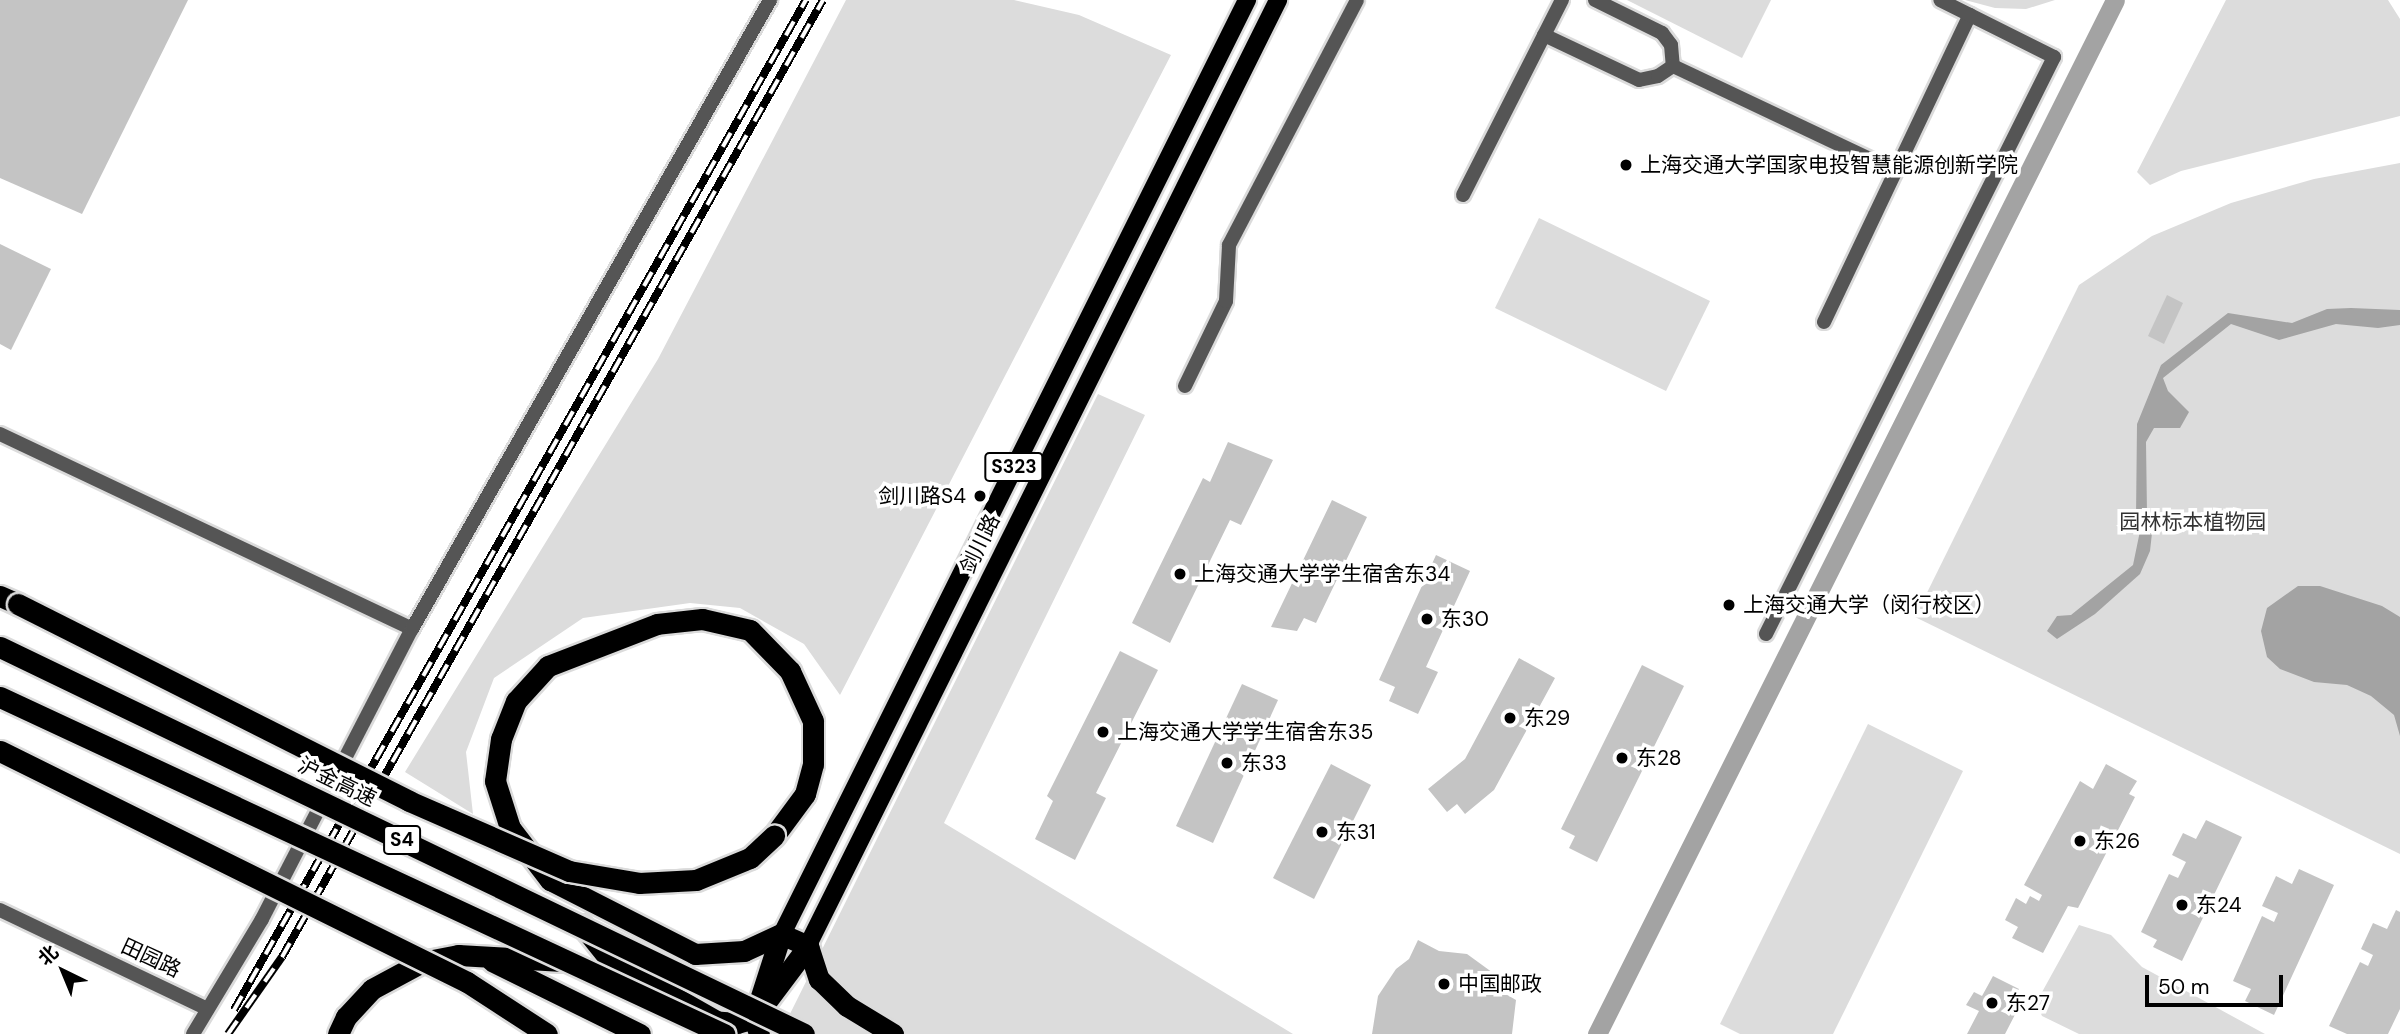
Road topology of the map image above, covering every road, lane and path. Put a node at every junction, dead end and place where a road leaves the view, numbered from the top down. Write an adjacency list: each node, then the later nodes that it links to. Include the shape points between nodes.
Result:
1 (770, 0): 17 (street)
2 (1247, 0): 24 (main road, 剑川路 / S323)
3 (1278, 0): 25 (main road, 剑川路)
4 (1357, 0): 14 (street, via 1229,245 1226,301)
5 (1562, 0): 9 (street)
6 (1595, 0): 10 (street, via 1662,33 1671,45)
7 (1940, 0): 8 (street)
8 (1970, 15): 11 (street); 18 (street, via 2053,57)
9 (1544, 34): 10 (street, via 1639,80 1658,76); 12 (street)
10 (1673, 66): 11 (street)
11 (1895, 171): 13 (street)
12 (1463, 195)
13 (1824, 322)
14 (1185, 386)
15 (0, 434): 17 (street)
16 (9, 600): 22 (highway, bridge, via 409,802 569,871 639,883 696,880 750,858 774,836 805,794 813,764 813,721 790,671 750,630 702,619 657,624 548,666 516,701 501,739 495,781 510,828 532,863)
17 (412, 629): 27 (street, via 262,919)
18 (1766, 634)
19 (0, 647): 33 (highway, 沪金高速 / S4, bridge)
20 (0, 697): 28 (highway, S4, bridge)
21 (0, 751): 31 (highway, bridge, via 467,982)
22 (565, 892): 24 (highway, via 695,954 744,951); 28 (highway, via 577,918 611,961)
23 (0, 910): 27 (street, 田园路)
24 (781, 934): 25 (highway); 28 (highway)
25 (808, 946): 28 (highway); 34 (highway, via 819,979 848,1006)
26 (484, 957): 28 (highway, via 573,963 695,1020); 30 (highway, via 458,955 397,972 372,989 346,1017); 32 (highway)
27 (208, 1009): 29 (street)
28 (739, 1029)
29 (193, 1034)
30 (338, 1034)
31 (547, 1034)
32 (640, 1034)
33 (804, 1034)
34 (893, 1034)

